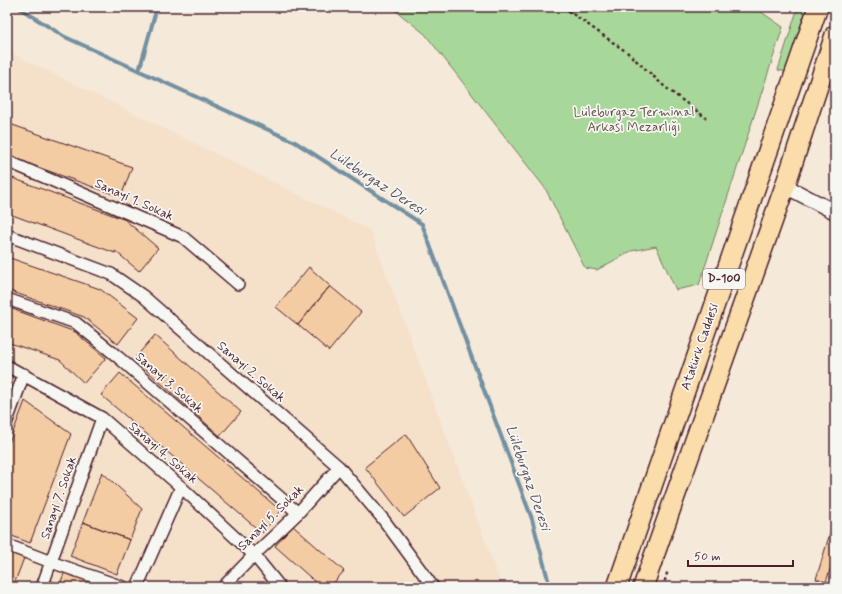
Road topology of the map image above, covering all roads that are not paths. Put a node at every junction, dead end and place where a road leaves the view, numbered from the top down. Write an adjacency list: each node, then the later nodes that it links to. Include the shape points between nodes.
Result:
1 (818, 7): 25 (highway, Atatürk Caddesi / D-100)
2 (835, 35): 4 (highway, Atatürk Caddesi / D-100)
3 (7, 161): 7 (street, Sanayi 1. Sokak, via 183,238)
4 (785, 186): 5 (street); 26 (highway, Atatürk Caddesi / D-100)
5 (835, 212)
6 (7, 235): 13 (street, Sanayi 2. Sokak, via 111,274 143,296)
7 (238, 284)
8 (7, 299): 15 (street, Sanayi 3. Sokak, via 76,323)
9 (7, 366): 10 (street, Sanayi 4. Sokak)
10 (24, 374): 11 (street, Sanayi 4. Sokak); 12 (street)
11 (102, 418): 14 (street, Sanayi 4. Sokak); 18 (street, Sanayi 7. Sokak)
12 (7, 421)
13 (339, 467): 15 (street, Sanayi 5. Sokak); 24 (street, Sanayi 2. Sokak, via 383,519)
14 (181, 487): 17 (street, Sanayi 4. Sokak); 21 (street)
15 (298, 513): 17 (street, Sanayi 5. Sokak)
16 (7, 545): 18 (street)
17 (254, 555): 22 (street, Sanayi 5. Sokak); 23 (street, Sanayi 4. Sokak)
18 (52, 562): 19 (street, Sanayi 7. Sokak); 20 (street)
19 (42, 587)
20 (123, 587)
21 (137, 587)
22 (223, 587)
23 (280, 587)
24 (432, 587)
25 (617, 587)
26 (643, 587)

